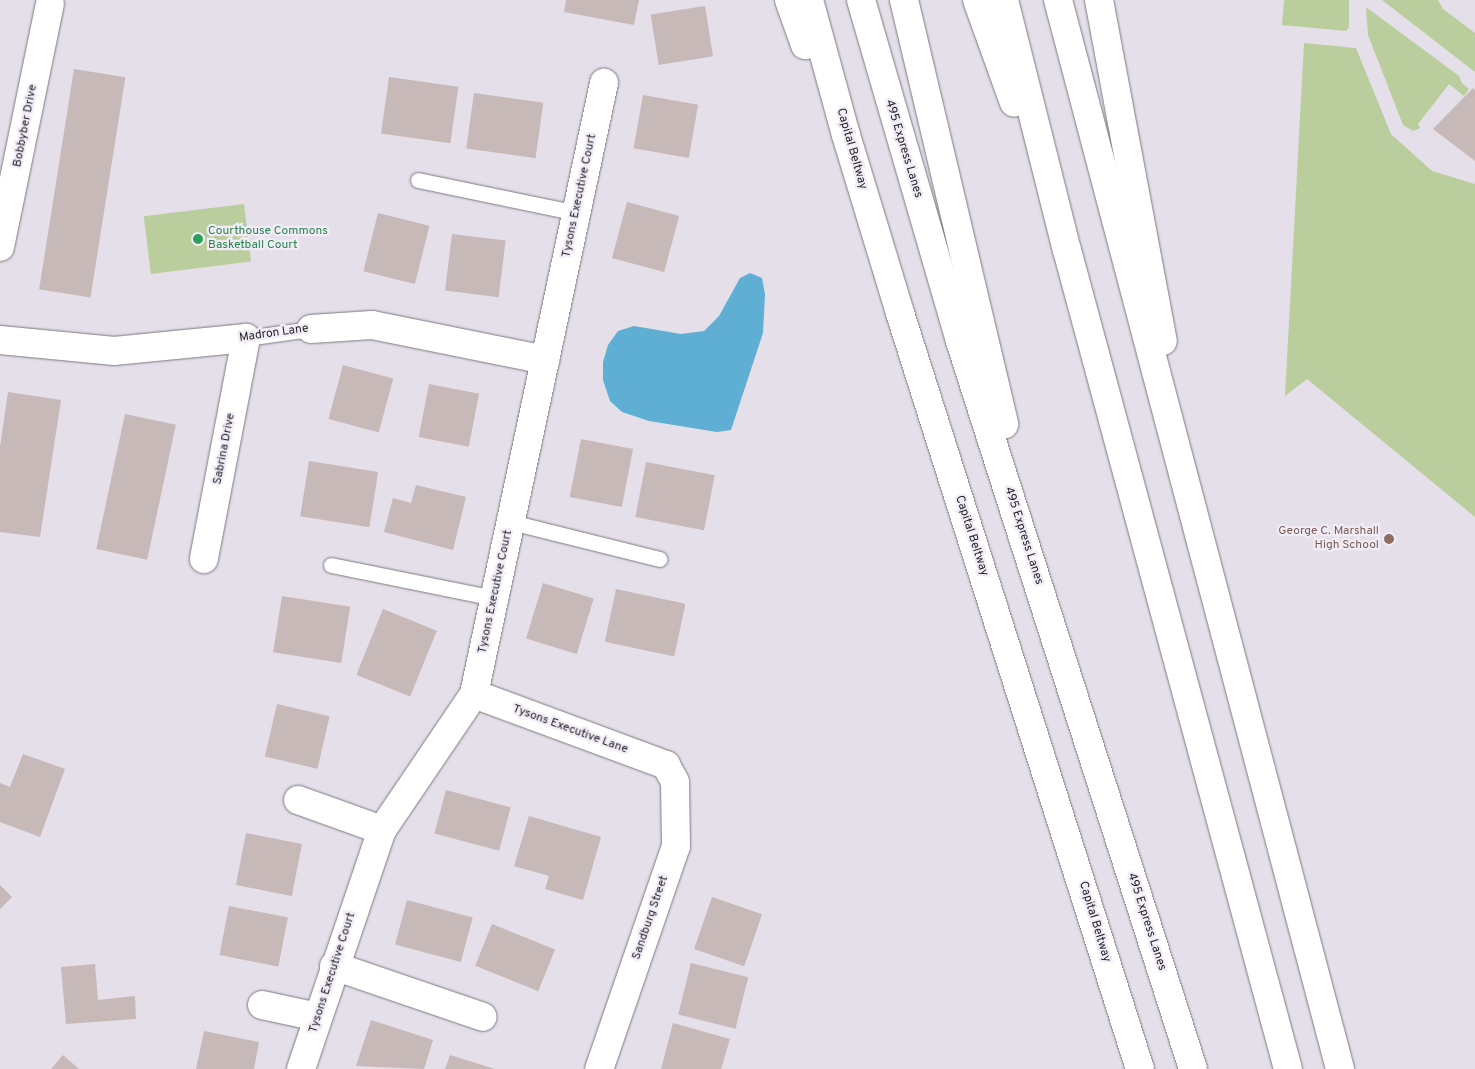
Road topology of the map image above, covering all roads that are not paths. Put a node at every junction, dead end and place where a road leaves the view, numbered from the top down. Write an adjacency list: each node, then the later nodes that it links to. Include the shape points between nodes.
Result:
1 (789, 0): 15 (main road)
2 (809, 0): 15 (main road, Capital Beltway)
3 (861, 0): 26 (main road, 495 Express Lanes, via 957,331)
4 (904, 0): 26 (main road)
5 (977, 0): 14 (main road)
6 (1004, 0): 14 (main road)
7 (1058, 0): 21 (main road)
8 (1099, 0): 21 (main road)
9 (50, 4): 13 (main road, Bobbyber Drive)
10 (604, 83): 12 (main road, Tysons Executive Court)
11 (418, 180): 12 (lane)
12 (577, 212): 19 (main road, Tysons Executive Court)
13 (0, 247)
14 (1067, 250): 39 (main road)
15 (900, 313): 37 (main road, Capital Beltway)
16 (311, 329): 17 (lane, Madron Lane); 19 (main road, Madron Lane, via 372,325)
17 (246, 338): 18 (main road, Madron Lane, via 114,351); 22 (main road, Sabrina Drive)
18 (0, 340)
19 (546, 360): 20 (main road, Tysons Executive Court)
20 (511, 522): 23 (lane); 25 (main road, Tysons Executive Court)
21 (1201, 544): 40 (main road)
22 (204, 559)
23 (659, 559)
24 (332, 564): 25 (lane)
25 (494, 598): 27 (main road, Tysons Executive Court)
26 (1052, 628): 38 (main road, 495 Express Lanes)
27 (474, 694): 28 (main road, Tysons Executive Lane); 30 (main road, Tysons Executive Court)
28 (666, 765): 36 (main road, Sandburg Street, via 674,782 677,804 676,846)
29 (298, 800): 30 (main road)
30 (382, 830): 31 (main road, Tysons Executive Court)
31 (334, 966): 33 (main road, Tysons Executive Court); 34 (main road)
32 (262, 1005): 33 (main road)
33 (318, 1017): 35 (main road, Tysons Executive Court)
34 (483, 1017)
35 (301, 1069)
36 (599, 1069)
37 (1140, 1069)
38 (1193, 1069)
39 (1288, 1069)
40 (1340, 1069)

